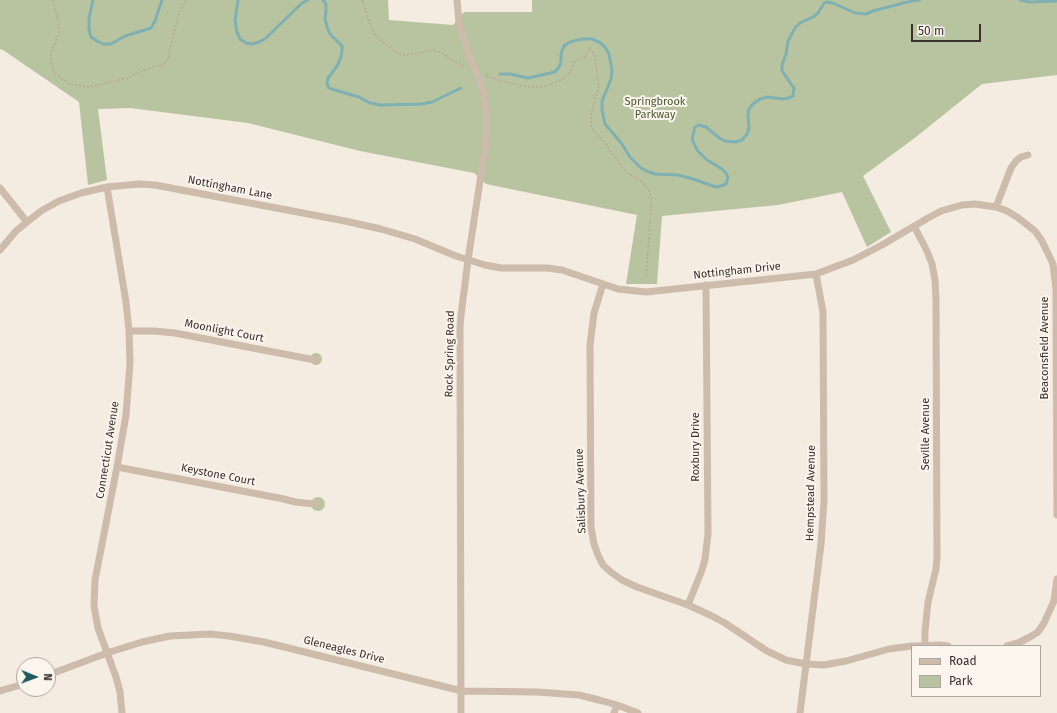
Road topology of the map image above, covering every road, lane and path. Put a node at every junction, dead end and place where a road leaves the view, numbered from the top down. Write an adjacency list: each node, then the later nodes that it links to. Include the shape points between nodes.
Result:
1 (53, 0): 2 (path, via 59,33 51,53 54,72 69,84 88,87 125,79 163,65 168,59 179,13)
2 (186, 0)
3 (362, 0): 5 (path, via 373,32 394,51 409,55 433,50)
4 (457, 0): 5 (street, Rock Spring Road, via 459,23)
5 (475, 70): 13 (street, Rock Spring Road, via 483,90 487,116 486,142); 15 (path, via 500,81 527,87 543,87 568,75 574,61 584,58 590,48 595,57 599,86 591,115 591,126 623,168 648,189 651,197)
6 (1028, 155): 9 (street, via 1016,161 1011,168)
7 (107, 187): 10 (street, Nottingham Lane, via 59,201); 13 (street, Nottingham Lane, via 155,185 345,221 415,239); 18 (street, Connecticut Avenue)
8 (0, 188): 10 (street)
9 (996, 206): 11 (street, Nottingham Drive, via 962,205 941,211); 22 (street, Beaconsfield Avenue, via 1035,231 1053,264 1056,289)
10 (27, 222): 12 (street, Nottingham Lane)
11 (914, 226): 14 (street, Nottingham Drive, via 853,260); 25 (street, Seville Avenue, via 932,264 936,299 937,558 928,602)
12 (0, 250)
13 (468, 260): 16 (street, Nottingham Drive, via 501,268 562,270); 33 (street, Rock Spring Road, via 460,328)
14 (816, 274): 17 (street, Nottingham Drive); 29 (street, Hempstead Avenue, via 823,312 824,501)
15 (646, 278)
16 (603, 284): 17 (street, Nottingham Drive, via 618,289 646,292); 24 (street, Salisbury Avenue, via 594,313 590,345 590,512 594,544 604,565 622,580)
17 (706, 285): 24 (street, Roxbury Drive, via 707,541 702,570)
18 (129, 331): 19 (street, Moonlight Court, via 175,333); 20 (street, Connecticut Avenue, via 130,364 126,415)
19 (315, 360)
20 (117, 467): 21 (street, Keystone Court); 28 (street, Connecticut Avenue, via 94,594 98,628)
21 (315, 504)
22 (1057, 515)
23 (1057, 578): 26 (street, via 1054,601 1038,632)
24 (688, 605): 29 (street, Salisbury Avenue, via 725,623 778,657)
25 (925, 645)
26 (1011, 645)
27 (911, 646): 29 (street, via 824,665)
28 (107, 653): 30 (street, Gleneagles Drive); 33 (street, Gleneagles Drive, via 170,636 229,636 264,642); 35 (street, Connecticut Avenue, via 120,692)
29 (806, 664): 39 (street, Hempstead Avenue)
30 (56, 672)
31 (16, 686): 32 (street)
32 (0, 691)
33 (462, 691): 34 (street, Gleneagles Drive, via 557,693 579,695); 36 (street, Rock Spring Road)
34 (617, 705): 37 (street); 38 (street, Gleneagles Drive)
35 (122, 713)
36 (461, 713)
37 (614, 713)
38 (638, 713)
39 (800, 713)

